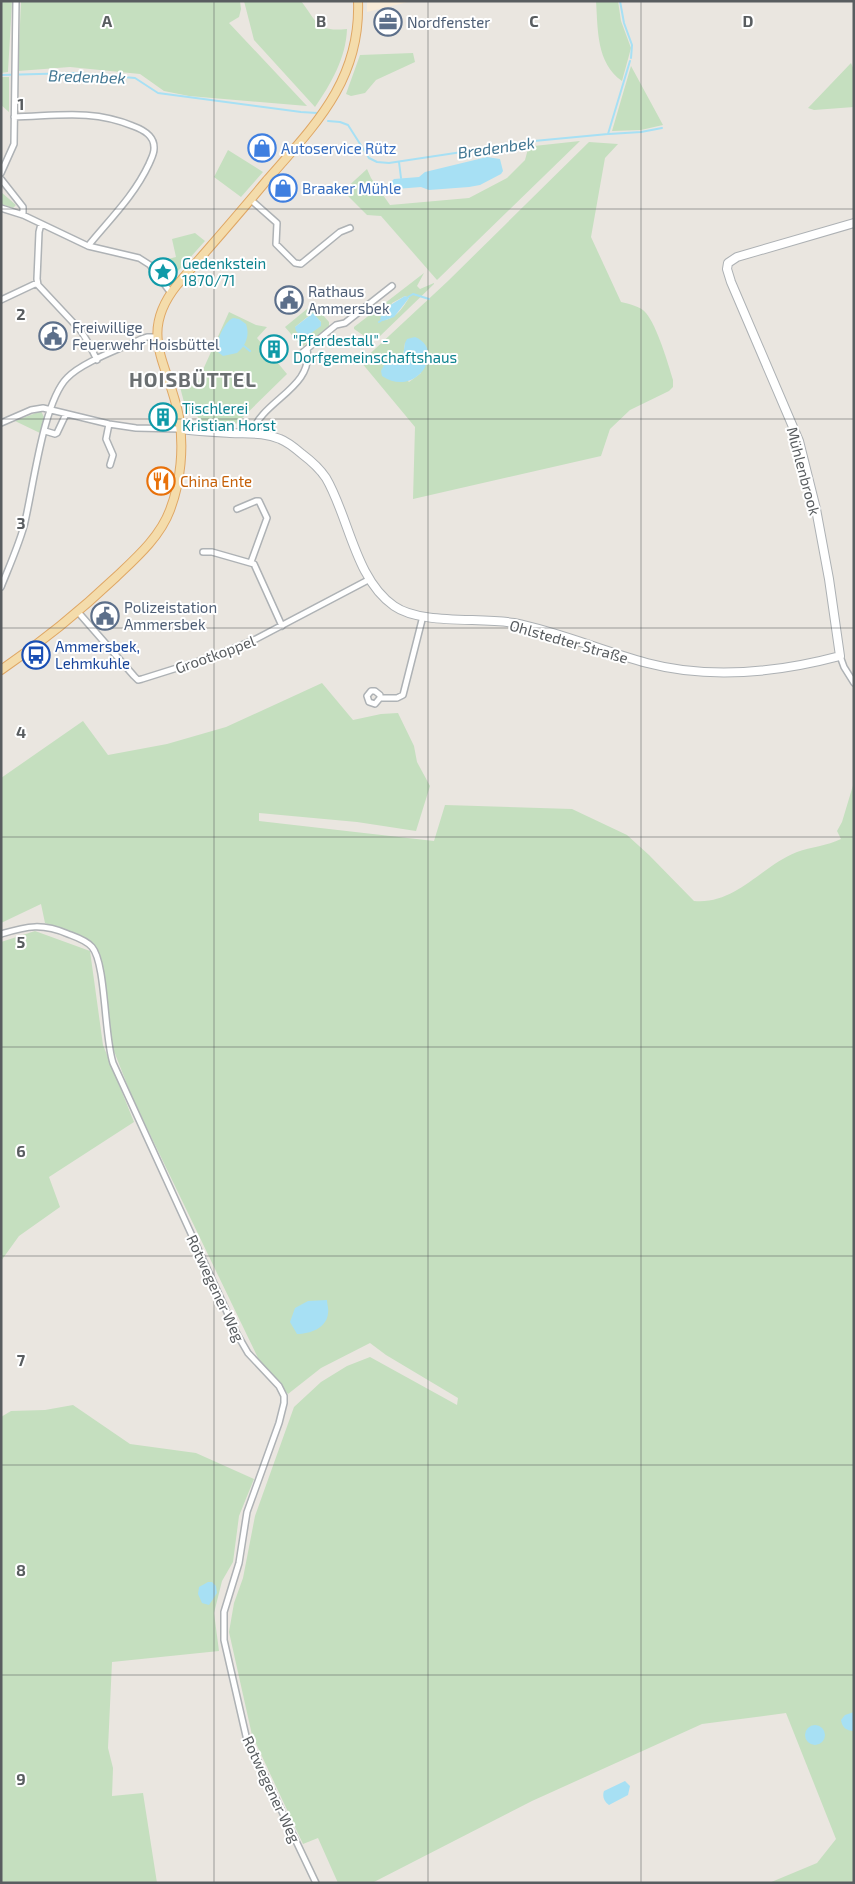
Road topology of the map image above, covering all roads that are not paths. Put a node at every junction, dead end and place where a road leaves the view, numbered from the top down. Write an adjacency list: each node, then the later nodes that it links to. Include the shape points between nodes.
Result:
1 (16, 1): 3 (street)
2 (358, 1): 6 (main road, via 357,30 338,89 319,121)
3 (14, 116): 4 (street, via 14,144); 12 (street, via 73,113 100,116 144,130 151,137 153,154 138,186)
4 (1, 173)
5 (1, 180): 8 (street, via 23,207)
6 (251, 200): 11 (street, via 277,223 276,244 295,263 300,264 340,232); 15 (main road)
7 (1, 208): 8 (street)
8 (24, 215): 10 (street)
9 (854, 223): 37 (street, Mühlenbrook, via 737,257 727,266 799,441 821,535)
10 (41, 224): 12 (street); 13 (street)
11 (350, 228)
12 (88, 246): 15 (street, via 144,260)
13 (37, 283): 16 (street); 20 (street, via 81,331)
14 (392, 286): 18 (street)
15 (171, 293): 17 (main road, via 160,312)
16 (1, 300)
17 (158, 338): 20 (street, via 141,339); 25 (main road)
18 (307, 349): 19 (street); 27 (street, via 308,356 300,379 259,418)
19 (302, 353)
20 (96, 360): 21 (street, via 68,377 56,393)
21 (50, 409): 22 (street); 23 (street, via 36,409); 26 (street)
22 (66, 414): 24 (street); 26 (street, via 57,433)
23 (1, 423)
24 (109, 424): 25 (street); 28 (street, via 106,439 113,455)
25 (180, 429): 27 (street, Ohlstedter Straße); 34 (main road, via 181,458 176,492 163,526 131,563)
26 (45, 431): 33 (street, via 22,534)
27 (252, 433): 32 (street, Ohlstedter Straße, via 288,443 325,477)
28 (110, 465)
29 (237, 509): 31 (street, via 256,500 267,518)
30 (203, 552): 31 (street)
31 (251, 562): 36 (street)
32 (370, 579): 35 (street, Ohlstedter Straße, via 394,606 409,614); 36 (street, Grootkoppel)
33 (1, 587)
34 (78, 612): 36 (street, Grootkoppel, via 138,680 212,657); 38 (main road)
35 (423, 616): 37 (street, Ohlstedter Straße, via 514,623 648,663 696,672 757,672); 40 (street, via 403,695)
36 (282, 626)
37 (840, 656): 39 (street, Mühlenbrook)
38 (1, 670)
39 (854, 683)
40 (380, 698)
41 (1, 934): 42 (street, Rotwegener Weg, via 32,926 48,927 83,940 93,949 99,964 108,1046 113,1063 237,1334 248,1353 274,1380 284,1396 283,1411 247,1512 239,1563 224,1612 223,1630 246,1736)
42 (316, 1883)

